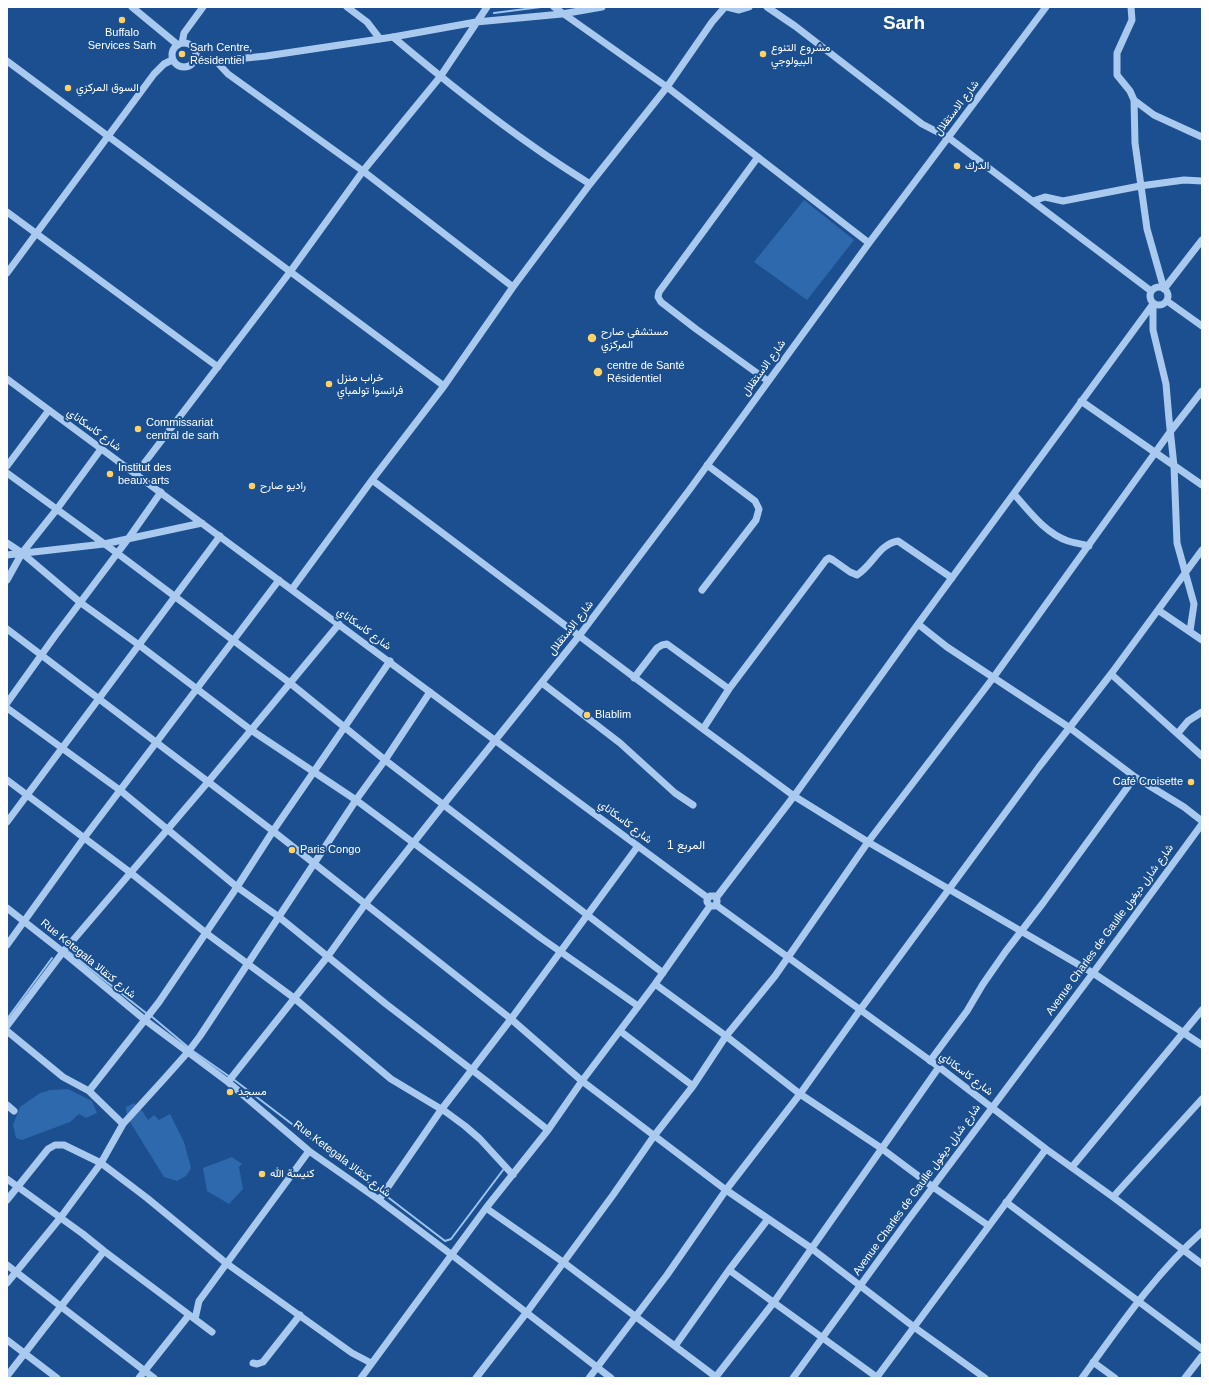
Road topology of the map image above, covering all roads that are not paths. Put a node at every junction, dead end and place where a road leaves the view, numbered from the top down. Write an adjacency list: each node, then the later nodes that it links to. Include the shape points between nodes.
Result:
1 (132, 7): 16 (street)
2 (203, 7): 16 (street, via 184,33)
3 (347, 7): 15 (street, via 367,22)
4 (487, 7): 13 (street)
5 (554, 7): 12 (street)
6 (602, 7): 12 (street)
7 (726, 7): 8 (street, via 739,10); 22 (street, via 712,22)
8 (749, 7)
9 (767, 7): 26 (street, via 922,124)
10 (1046, 7): 26 (street, شارع الاستقلال)
11 (1132, 7): 23 (street, via 1132,20 1117,53 1117,75)
12 (562, 14): 13 (street); 22 (street)
13 (476, 22): 14 (street); 21 (street)
14 (393, 37): 15 (street); 21 (street)
15 (380, 39): 20 (street)
16 (180, 44): 17 (street, via 172,51); 18 (street, via 190,44 196,54)
17 (172, 60): 18 (street, via 177,65 185,67); 24 (street, via 154,74)
18 (195, 60): 20 (street)
19 (7, 61): 24 (street)
20 (216, 61): 28 (street, via 228,74)
21 (440, 77): 28 (street); 30 (street, via 535,148)
22 (667, 87): 27 (street); 30 (street)
23 (1134, 100): 25 (street, via 1154,115); 31 (street)
24 (107, 136): 34 (street); 37 (street)
25 (1202, 137)
26 (949, 138): 32 (street); 36 (street, شارع الاستقلال)
27 (758, 157): 36 (street); 47 (street, via 658,297 696,329)
28 (363, 171): 37 (street); 39 (street)
29 (1202, 181): 31 (street, via 1184,180)
30 (590, 184): 39 (street)
31 (1140, 186): 32 (street, via 1063,201 1045,197); 40 (street, via 1147,229)
32 (1032, 201): 41 (street)
33 (7, 212): 34 (street)
34 (36, 234): 38 (street); 45 (street)
35 (1202, 240): 40 (street)
36 (869, 243): 47 (street, شارع الاستقلال)
37 (290, 272): 45 (street); 48 (street)
38 (7, 273)
39 (513, 287): 48 (street)
40 (1164, 289): 41 (street, via 1156,288); 42 (street, via 1168,294)
41 (1151, 291): 43 (street, via 1149,297)
42 (1167, 301): 43 (street, via 1161,305); 44 (street)
43 (1153, 304): 50 (street); 52 (street, via 1153,330 1166,384)
44 (1202, 326)
45 (218, 367): 59 (street)
46 (7, 379): 51 (street, شارع كاسكاناي)
47 (768, 381): 55 (street, شارع الاستقلال)
48 (444, 386): 60 (street)
49 (1202, 392): 52 (street)
50 (1081, 401): 54 (street); 63 (street)
51 (49, 410): 53 (street, شارع كاسكاناي); 56 (street)
52 (1170, 432): 54 (street); 57 (street)
53 (101, 449): 59 (street, شارع كاسكاناي); 64 (street)
54 (1156, 454): 57 (street); 70 (street)
55 (707, 465): 80 (street, via 755,501 759,509 756,520); 88 (street, شارع الاستقلال)
56 (7, 466)
57 (1174, 466): 61 (street); 75 (street, via 1177,543)
58 (7, 473): 64 (street)
59 (136, 474): 62 (street, شارع كاسكاناي)
60 (372, 480): 79 (street); 88 (street)
61 (1202, 485)
62 (160, 492): 65 (street, شارع كاسكاناي); 67 (street)
63 (1014, 494): 70 (street, via 1053,534); 76 (street)
64 (57, 509): 69 (street); 72 (street)
65 (202, 523): 66 (street, شارع كاسكاناي); 67 (street)
66 (220, 536): 78 (street, شارع كاسكاناي); 81 (street)
67 (128, 539): 69 (street); 73 (street)
68 (7, 543): 72 (street)
69 (104, 544): 72 (street); 73 (street)
70 (1089, 546): 96 (street)
71 (1202, 550): 75 (street)
72 (22, 553): 74 (street); 77 (street); 82 (street)
73 (117, 553): 81 (street); 82 (street)
74 (7, 555)
75 (1185, 573): 83 (street); 87 (street, via 1194,604)
76 (952, 578): 85 (street); 100 (street, via 898,541 890,542 865,570 857,575 829,558)
77 (7, 580)
78 (279, 580): 79 (street, شارع كاسكاناي); 90 (street)
79 (292, 589): 84 (street, شارع كاسكاناي)
80 (702, 590)
81 (176, 598): 90 (street); 91 (street)
82 (81, 603): 91 (street); 92 (street)
83 (1158, 610): 87 (street); 94 (street)
84 (339, 624): 93 (street, شارع كاسكاناي); 97 (street)
85 (918, 624): 96 (street); 122 (street)
86 (7, 629): 92 (street)
87 (1190, 631): 89 (street)
88 (579, 636): 95 (street); 98 (street, شارع الاستقلال)
89 (1202, 640)
90 (232, 641): 97 (street); 99 (street)
91 (140, 645): 99 (street); 102 (street)
92 (42, 655): 102 (street); 103 (street)
93 (390, 661): 101 (street, شارع كاسكاناي); 106 (street)
94 (1111, 674): 107 (street); 110 (street)
95 (634, 678): 100 (street, via 657,648 667,644); 108 (street)
96 (993, 678): 107 (street); 131 (street)
97 (290, 683): 106 (street); 109 (street)
98 (542, 683): 111 (street, شارع الاستقلال); 125 (street, via 620,743)
99 (197, 689): 109 (street); 112 (street)
100 (729, 689): 108 (street)
101 (430, 692): 111 (street, شارع كاسكاناي); 115 (street)
102 (99, 698): 112 (street); 113 (street)
103 (7, 703)
104 (7, 708): 113 (street)
105 (1202, 712): 110 (street)
106 (344, 727): 115 (street); 116 (street)
107 (1070, 728): 117 (street); 137 (street)
108 (703, 729): 122 (street)
109 (251, 730): 116 (street); 119 (street)
110 (1178, 733): 114 (street)
111 (496, 740): 124 (street, شارع الاستقلال); 133 (street, شارع كاسكاناي)
112 (156, 743): 119 (street); 120 (street)
113 (63, 748): 120 (street); 121 (street)
114 (1202, 756)
115 (385, 760): 123 (street); 124 (street)
116 (315, 772): 123 (street); 129 (street)
117 (1135, 777): 127 (street, via 1184,807); 144 (street)
118 (7, 780): 121 (street)
119 (208, 782): 128 (street); 129 (street)
120 (120, 791): 128 (street); 130 (street)
121 (27, 795): 126 (street); 130 (street)
122 (794, 796): 131 (street); 138 (street)
123 (356, 800): 132 (street); 134 (street)
124 (444, 804): 132 (street, شارع الاستقلال); 141 (street)
125 (693, 805)
126 (7, 822)
127 (1202, 823): 153 (street, Avenue Charles de Gaulle شارع شارل ديغول)
128 (168, 830): 135 (street); 136 (street)
129 (273, 831): 134 (street); 136 (street)
130 (84, 838): 135 (street); 143 (street)
131 (868, 842): 137 (street); 150 (street)
132 (414, 844): 139 (street, شارع الاستقلال); 148 (street)
133 (638, 846): 138 (street, شارع كاسكاناي, via 708,898 707,902); 141 (street)
134 (315, 864): 139 (street); 142 (street)
135 (131, 873): 145 (street); 147 (street)
136 (237, 887): 142 (street); 145 (street)
137 (949, 890): 144 (street); 157 (street)
138 (714, 903): 150 (street, شارع كاسكاناي); 152 (street)
139 (366, 904): 149 (street, شارع الاستقلال); 159 (street)
140 (7, 908): 143 (street, Rue Ketegala شارع كتقالا)
141 (587, 914): 148 (street); 152 (street)
142 (279, 917): 149 (street); 151 (street)
143 (25, 922): 146 (street); 147 (street, Rue Ketegala شارع كتقالا)
144 (1022, 931): 153 (street); 168 (street)
145 (206, 934): 151 (street); 160 (street)
146 (7, 945)
147 (63, 952): 160 (street, Rue Ketegala شارع كتقالا); 161 (street)
148 (561, 952): 156 (street); 159 (street)
149 (328, 956): 155 (street, شارع الاستقلال); 170 (street)
150 (788, 956): 157 (street, شارع كاسكاناي); 165 (street)
151 (247, 963): 155 (street); 167 (street)
152 (663, 972): 154 (street)
153 (1093, 973): 164 (street); 178 (street, Avenue Charles de Gaulle شارع شارل ديغول)
154 (655, 984): 156 (street); 165 (street)
155 (294, 998): 172 (street, شارع الاستقلال); 179 (street, via 391,1079)
156 (638, 1006): 163 (street)
157 (860, 1010): 168 (street, شارع كاسكاناي); 175 (street)
158 (1202, 1010): 164 (street)
159 (511, 1019): 170 (street); 171 (street)
160 (145, 1020): 167 (street, Rue Ketegala شارع كتقالا); 174 (street)
161 (7, 1026)
162 (7, 1031): 174 (street, via 63,1076)
163 (620, 1031): 171 (street); 173 (street)
164 (1183, 1033): 166 (street); 188 (street)
165 (726, 1036): 173 (street); 175 (street)
166 (1202, 1045)
167 (188, 1052): 172 (street, Rue Ketegala شارع كتقالا); 181 (street)
168 (930, 1061): 169 (street, شارع كاسكاناي)
169 (939, 1067): 178 (street, شارع كاسكاناي); 184 (street)
170 (472, 1070): 179 (street); 182 (street)
171 (582, 1081): 182 (street); 183 (street)
172 (228, 1082): 186 (street, Rue Ketegala شارع كتقالا)
173 (693, 1086): 183 (street)
174 (89, 1091): 181 (street)
175 (800, 1094): 184 (street); 193 (street)
176 (1202, 1099): 194 (street)
177 (7, 1105): 180 (street)
178 (992, 1107): 185 (street, شارع كاسكاناي); 192 (street, Avenue Charles de Gaulle شارع شارل ديغول)
179 (441, 1110): 189 (street, via 480,1139); 196 (street)
180 (14, 1111)
181 (123, 1124): 187 (street)
182 (548, 1130): 189 (street)
183 (654, 1136): 193 (street); 207 (street)
184 (881, 1148): 192 (street); 203 (street)
185 (1046, 1149): 188 (street, شارع كاسكاناي); 197 (street)
186 (309, 1151): 196 (street, Rue Ketegala شارع كتقالا); 208 (street)
187 (101, 1163): 191 (street, via 64,1145 55,1145 43,1154); 199 (street); 208 (street)
188 (1072, 1167): 194 (street, شارع كاسكاناي)
189 (513, 1175): 198 (street)
190 (7, 1179): 191 (street)
191 (18, 1187): 195 (street); 199 (street)
192 (933, 1187): 201 (street); 214 (street, Avenue Charles de Gaulle شارع شارل ديغول)
193 (726, 1190): 200 (street); 221 (street)
194 (1113, 1197): 204 (street, شارع كاسكاناي)
195 (7, 1200)
196 (379, 1200): 206 (street, Rue Ketegala شارع كتقالا)
197 (1006, 1202): 201 (street); 216 (street)
198 (486, 1208): 206 (street); 207 (street)
199 (61, 1217): 205 (street); 212 (street)
200 (768, 1218): 203 (street); 211 (street)
201 (989, 1226): 222 (street)
202 (1202, 1232): 204 (street)
203 (811, 1248): 214 (street); 215 (street)
204 (1183, 1249): 209 (street, شارع كاسكاناي); 216 (street)
205 (104, 1251): 217 (street); 220 (street)
206 (452, 1255): 218 (street, Rue Ketegala شارع كتقالا); 232 (street)
207 (563, 1262): 218 (street); 221 (street)
208 (226, 1264): 219 (street); 220 (street, via 199,1301)
209 (1202, 1264)
210 (7, 1265): 212 (street)
211 (730, 1270): 215 (street); 226 (street)
212 (16, 1272): 213 (street); 217 (street)
213 (7, 1283)
214 (860, 1285): 222 (street); 224 (street, Avenue Charles de Gaulle شارع شارل ديغول)
215 (774, 1302): 224 (street); 243 (street)
216 (1138, 1302): 227 (street); 230 (street)
217 (61, 1307): 228 (street); 234 (street)
218 (527, 1312): 233 (street, Rue Ketegala شارع كتقالا); 240 (street)
219 (300, 1315): 231 (street, via 263,1362); 232 (street, via 346,1349)
220 (192, 1317): 223 (street); 234 (street)
221 (637, 1317): 226 (street); 233 (street)
222 (914, 1327): 245 (street); 246 (street)
223 (212, 1332)
224 (823, 1338): 244 (street, Avenue Charles de Gaulle شارع شارل ديغول); 245 (street)
225 (7, 1340): 228 (street)
226 (675, 1346): 243 (street)
227 (1202, 1349)
228 (24, 1353): 235 (street); 236 (street)
229 (1202, 1356): 249 (street)
230 (1093, 1362): 247 (street); 248 (street)
231 (253, 1363)
232 (371, 1363): 239 (street)
233 (598, 1367): 241 (street); 242 (street, Rue Ketegala شارع كتقالا)
234 (145, 1371): 237 (street); 238 (street)
235 (7, 1376)
236 (57, 1378)
237 (139, 1378)
238 (154, 1378)
239 (362, 1378)
240 (476, 1378)
241 (589, 1378)
242 (611, 1378)
243 (716, 1378)
244 (793, 1378)
245 (878, 1378)
246 (985, 1378)
247 (1082, 1378)
248 (1115, 1378)
249 (1185, 1378)

